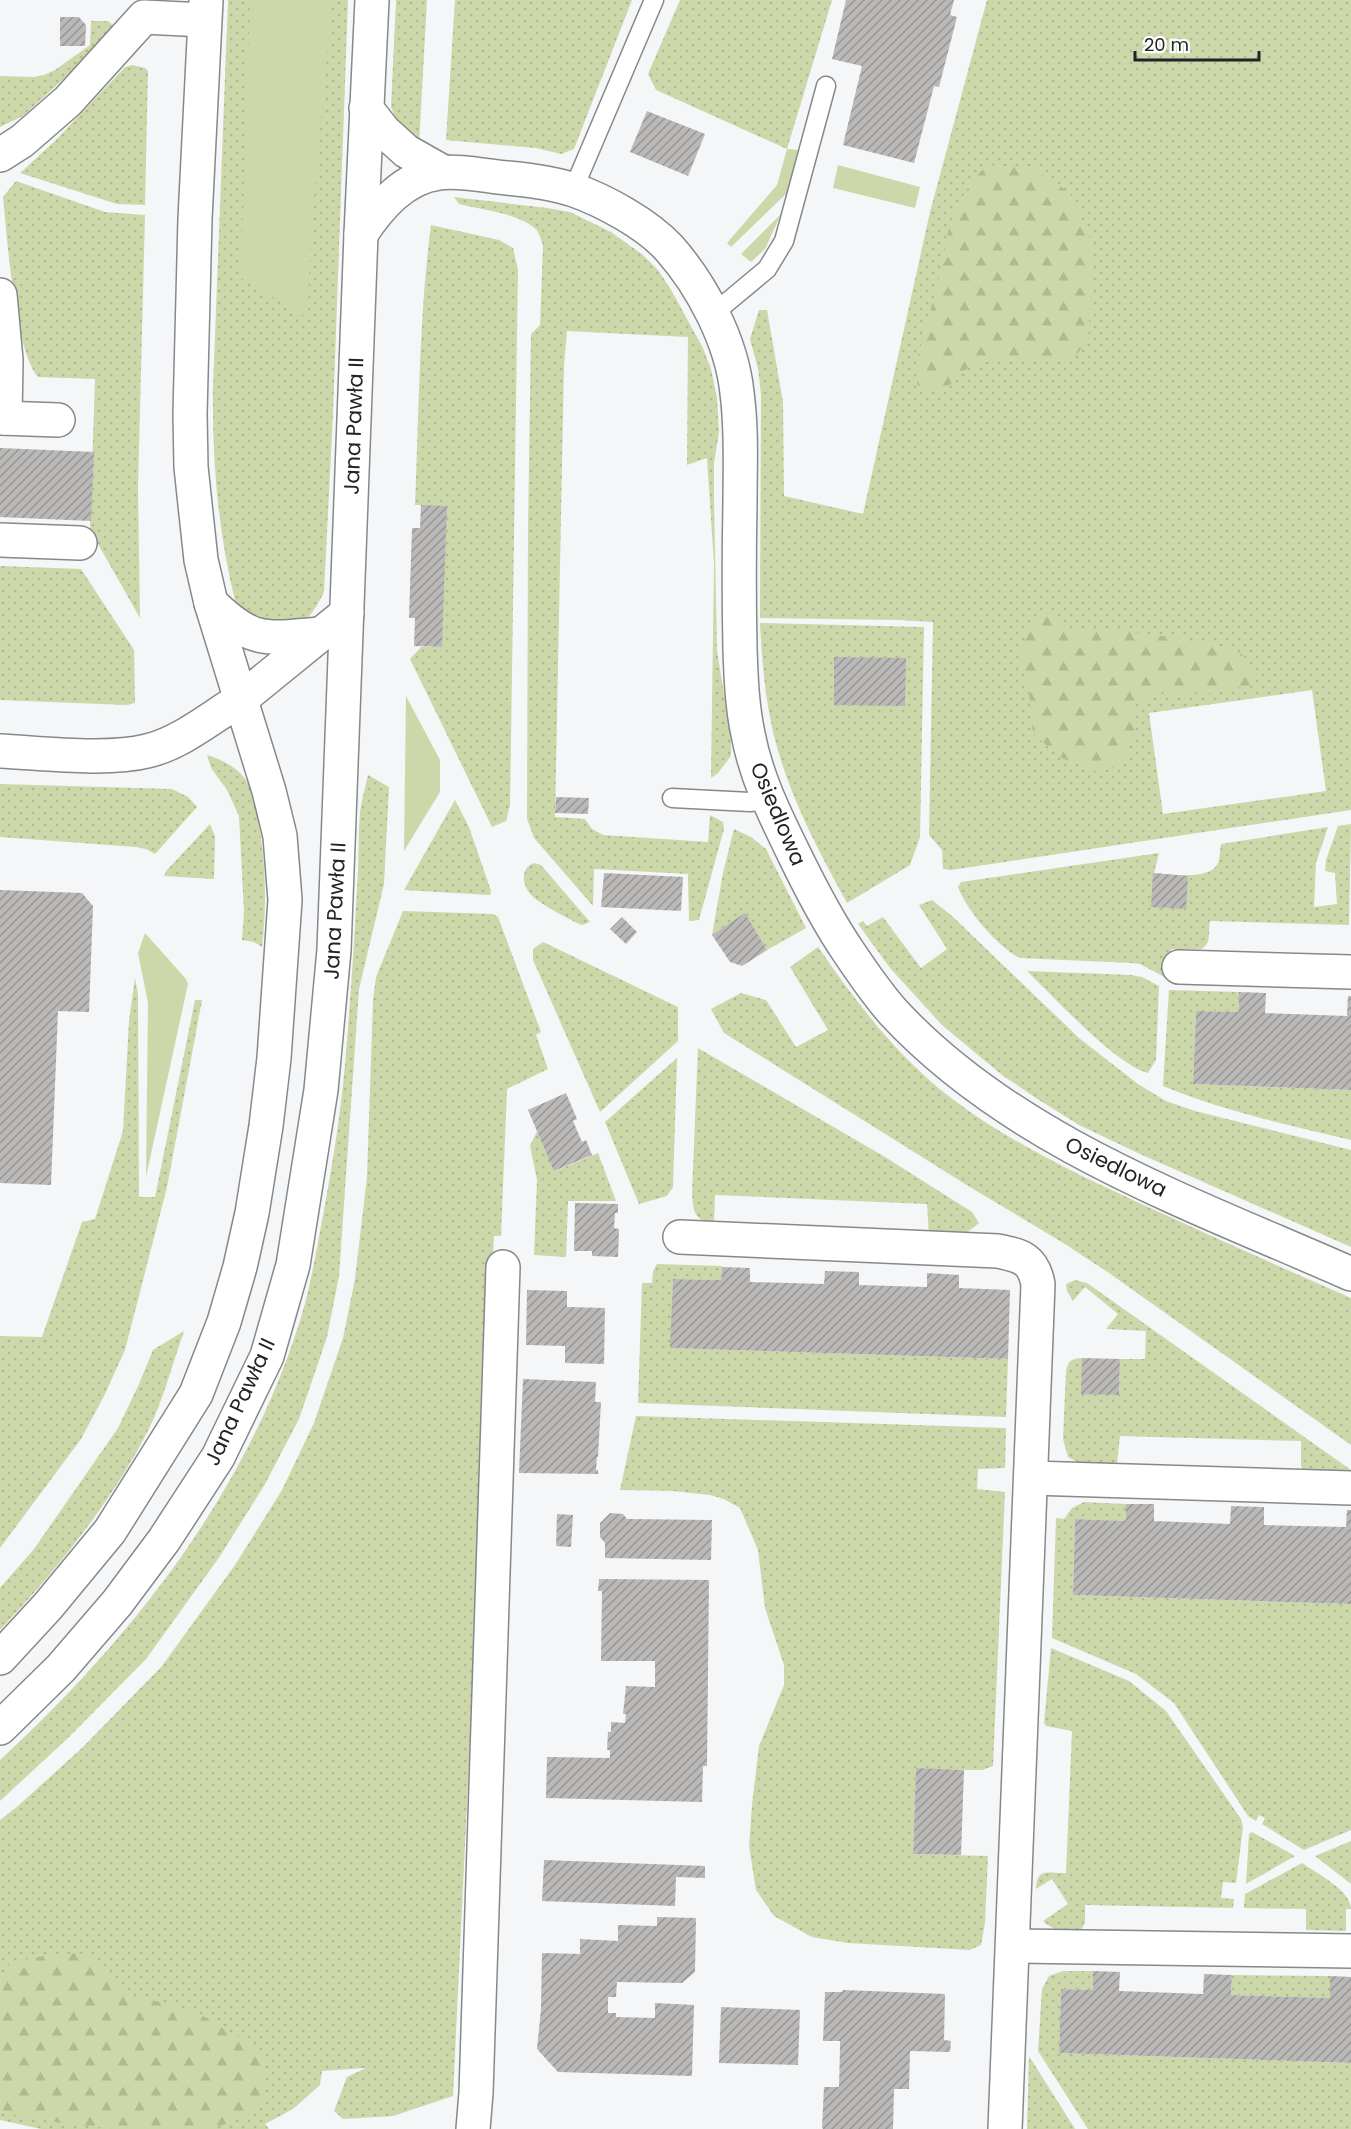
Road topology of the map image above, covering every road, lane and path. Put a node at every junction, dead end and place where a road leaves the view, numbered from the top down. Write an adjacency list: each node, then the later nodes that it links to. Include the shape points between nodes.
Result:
1 (372, 0): 5 (street, Jana Pawła II)
2 (654, 0): 8 (lane)
3 (205, 10): 6 (street, via 144,17 68,101); 16 (street, Jana Pawła II, via 190,414 195,510)
4 (826, 86): 11 (lane, via 784,241 767,269)
5 (366, 108): 7 (street, Osiedlowa, via 406,151); 9 (street, Jana Pawła II)
6 (0, 155)
7 (443, 172): 8 (street, Osiedlowa, via 542,182); 9 (street, Osiedlowa, via 420,177 401,189)
8 (573, 190): 11 (street, Osiedlowa, via 612,207 666,244)
9 (361, 234): 17 (street, Jana Pawła II)
10 (0, 295): 12 (street, via 6,360)
11 (713, 314): 22 (street, Osiedlowa, via 737,387 741,686 748,736)
12 (3, 418): 13 (street)
13 (58, 420)
14 (0, 540): 15 (street)
15 (80, 543)
16 (211, 603): 18 (street, via 237,627 252,634 274,638); 19 (street, Jana Pawła II)
17 (347, 613): 18 (street); 31 (street, Jana Pawła II, via 327,1042 293,1265 267,1356 218,1457 164,1540 117,1604 61,1668)
18 (319, 634): 19 (street)
19 (240, 700): 20 (street, via 174,740 147,751); 30 (street, Jana Pawła II, via 280,836 285,900 266,1126 240,1267 224,1322 185,1412 110,1531)
20 (0, 751)
21 (672, 798): 22 (lane)
22 (768, 800): 27 (street, Osiedlowa, via 822,909 848,951 890,1009 961,1076 1072,1147 1132,1178)
23 (1179, 967): 24 (street)
24 (1351, 972)
25 (680, 1238): 28 (street, via 998,1251 1029,1262 1038,1284)
26 (503, 1267): 34 (street)
27 (1351, 1274)
28 (1032, 1478): 29 (street); 32 (street)
29 (1351, 1488)
30 (0, 1658)
31 (0, 1728)
32 (1013, 1946): 33 (street); 35 (street)
33 (1351, 1951)
34 (473, 2129)
35 (1005, 2129)

